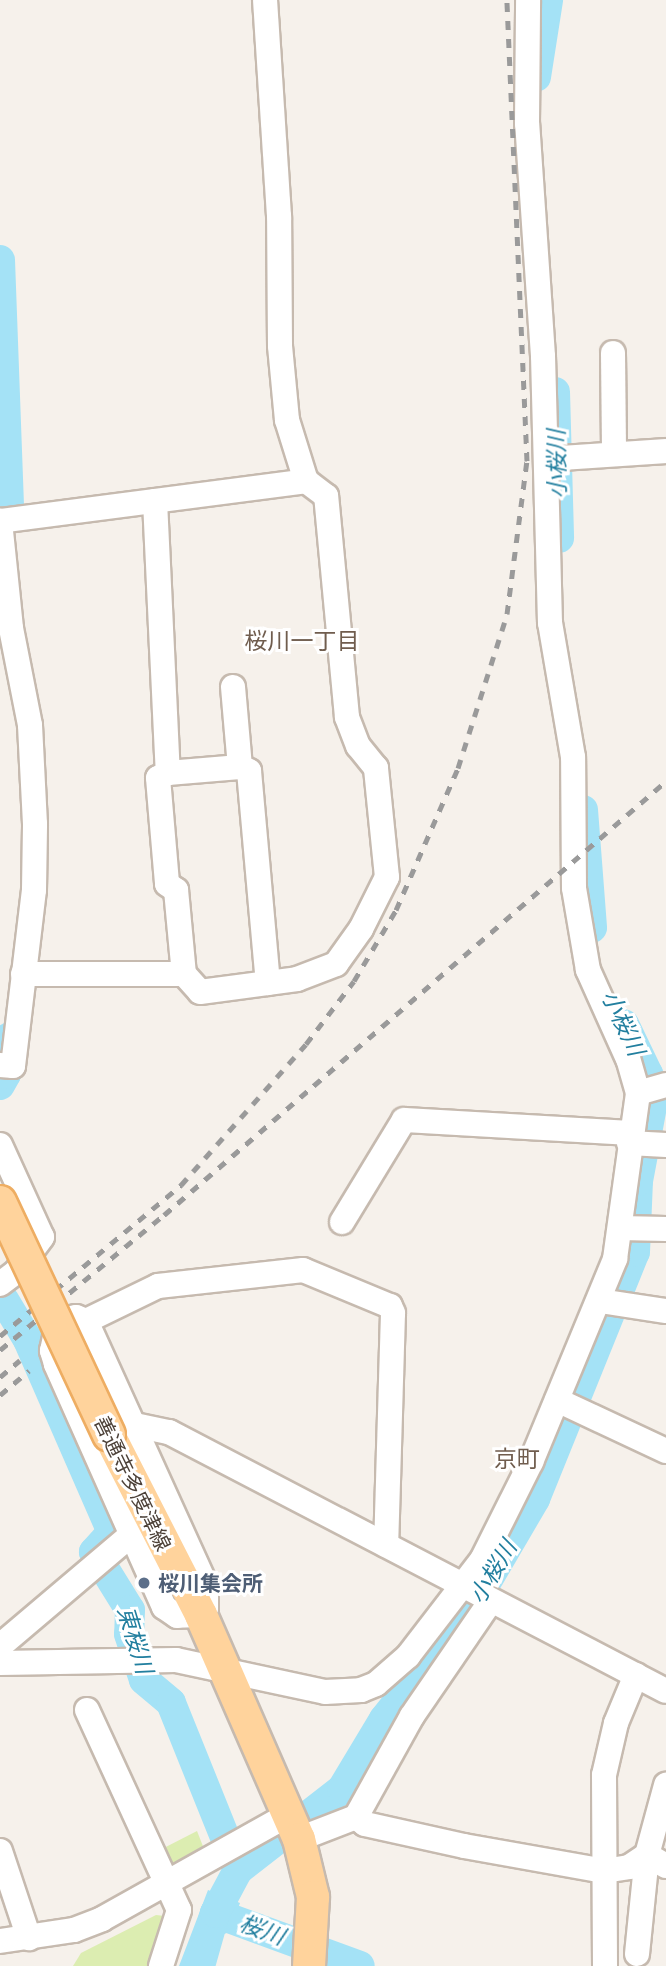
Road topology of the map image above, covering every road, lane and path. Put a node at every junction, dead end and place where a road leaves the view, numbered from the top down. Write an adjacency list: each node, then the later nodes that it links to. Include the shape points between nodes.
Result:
1 (265, 0): 7 (street, via 279,216 280,346 287,420)
2 (528, 0): 6 (street, via 527,124)
3 (613, 353): 5 (street)
4 (666, 451): 5 (street)
5 (614, 454): 6 (street)
6 (558, 458): 18 (street, via 550,623 573,757 574,888 588,970 628,1059)
7 (306, 481): 8 (street); 16 (street, via 326,496 347,717 358,746 376,768 387,877 361,929 336,964 297,979)
8 (155, 501): 9 (street); 13 (street)
9 (0, 521): 10 (street)
10 (6, 629): 14 (street, via 30,725 35,824 34,890)
11 (233, 687): 12 (street)
12 (240, 768): 13 (street); 16 (street, via 249,771)
13 (168, 773): 15 (street, via 158,778 167,884 176,890)
14 (23, 974): 15 (street); 17 (street)
15 (184, 974): 16 (street, via 200,992)
16 (268, 983)
17 (4, 1065)
18 (652, 1089): 19 (street)
19 (644, 1142): 22 (street, via 404,1120); 23 (street)
20 (0, 1145): 25 (street, via 42,1237)
21 (0, 1202): 30 (main road, 善通寺多度津線, bridge)
22 (342, 1222)
23 (640, 1228): 26 (street, via 615,1259)
24 (0, 1237): 25 (street)
25 (8, 1278)
26 (608, 1302): 27 (street); 29 (street)
27 (666, 1311)
28 (86, 1321): 30 (street); 32 (street, via 65,1319 57,1328 52,1351); 33 (street, via 158,1286 303,1270 390,1306)
29 (566, 1404): 31 (street); 34 (street, via 525,1474)
30 (120, 1430): 33 (street, via 169,1432); 35 (main road, 善通寺多度津線)
31 (666, 1451)
32 (132, 1534): 35 (street, via 164,1607 177,1616); 36 (street)
33 (386, 1545): 34 (street)
34 (479, 1596): 38 (street, via 376,1684 361,1690 325,1692); 39 (street); 43 (street)
35 (201, 1615): 38 (main road, 善通寺多度津線)
36 (0, 1646)
37 (0, 1663): 38 (street, via 161,1660)
38 (224, 1671): 44 (main road, 善通寺多度津線)
39 (636, 1675): 40 (street); 47 (street, via 616,1723 604,1775)
40 (666, 1691)
41 (87, 1710): 48 (street)
42 (666, 1785): 46 (street)
43 (356, 1817): 44 (street); 47 (street, via 365,1824 464,1846)
44 (293, 1827): 48 (street, via 231,1847); 53 (main road, 善通寺多度津線, via 313,1897)
45 (0, 1851): 49 (street)
46 (657, 1861): 47 (street); 51 (street)
47 (604, 1871): 54 (street)
48 (170, 1882): 49 (street, via 74,1930); 52 (street, via 178,1921)
49 (29, 1938): 50 (street)
50 (0, 1941)
51 (637, 1954)
52 (161, 1966)
53 (309, 1966)
54 (605, 1966)

